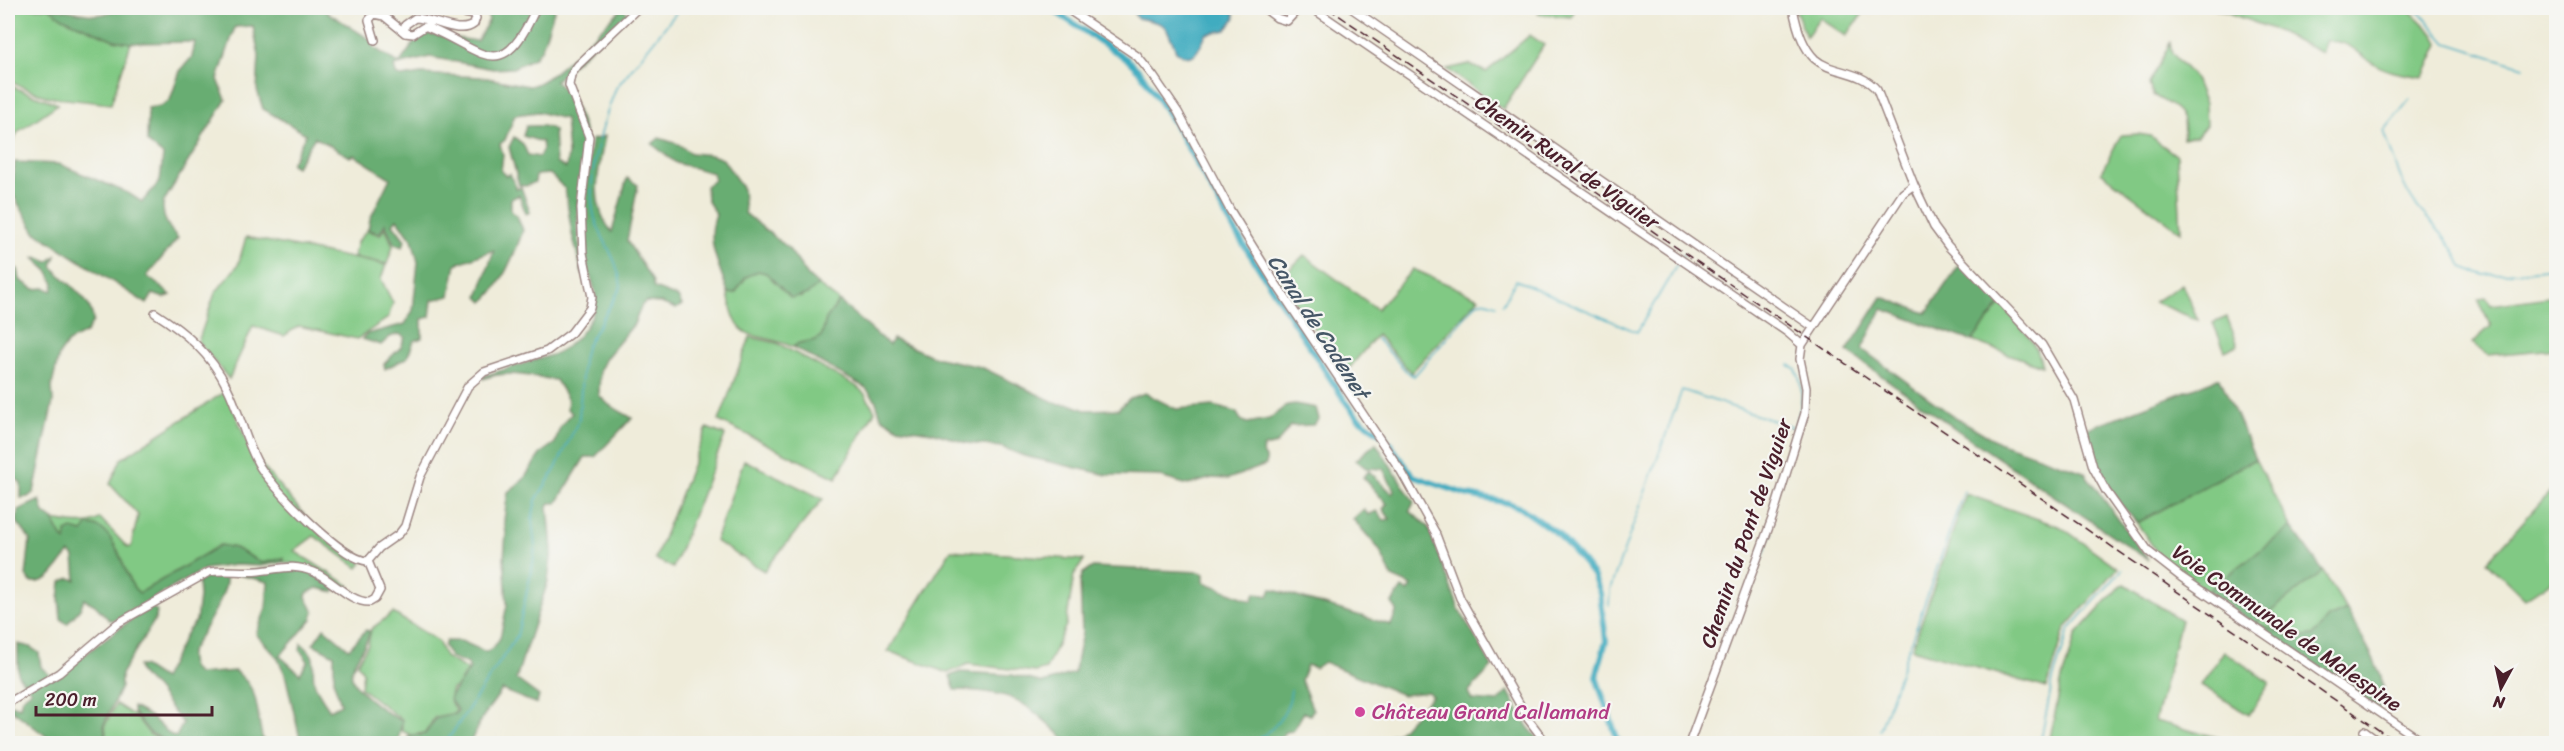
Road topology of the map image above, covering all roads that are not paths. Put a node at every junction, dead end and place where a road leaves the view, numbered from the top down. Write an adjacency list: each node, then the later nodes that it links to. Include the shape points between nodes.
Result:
1 (441, 8): 11 (street, via 469,12 476,21 467,29 414,18 405,25)
2 (537, 8): 11 (street, via 516,42 497,56 479,53 428,27)
3 (638, 8): 10 (street)
4 (1066, 8): 20 (street, via 1146,66 1178,112 1267,271 1401,471 1428,518 1460,598 1532,726)
5 (1264, 8): 6 (street, via 1287,21)
6 (1299, 8)
7 (1312, 8): 16 (street, Chemin Rural de Viguier)
8 (1351, 8): 15 (street)
9 (1792, 8): 13 (street, Voie Communale de Malespine, via 1806,46 1816,59 1865,79 1876,90)
10 (630, 10): 17 (street, via 578,65 569,86 589,136 581,208 590,308 571,333 547,351 484,372 468,386 420,477 405,526)
11 (405, 33): 12 (street, via 384,16 374,14 369,20)
12 (375, 40)
13 (1914, 185): 15 (street, via 1903,194); 23 (street, Voie Communale de Malespine, via 1926,213 1948,246 2042,345 2074,400 2093,467 2149,552)
14 (155, 313): 17 (street, via 193,339 220,375 260,466 273,483 327,538)
15 (1813, 327): 16 (street)
16 (1802, 345): 21 (street, Chemin du Pont de Viguier, via 1805,412 1773,516)
17 (369, 561): 18 (street, via 380,590 370,602 352,596 327,577 297,567 209,573 118,623 59,673)
18 (8, 703)
19 (2364, 731): 22 (street)
20 (1547, 744)
21 (1689, 744)
22 (2382, 744)
23 (2426, 744)

